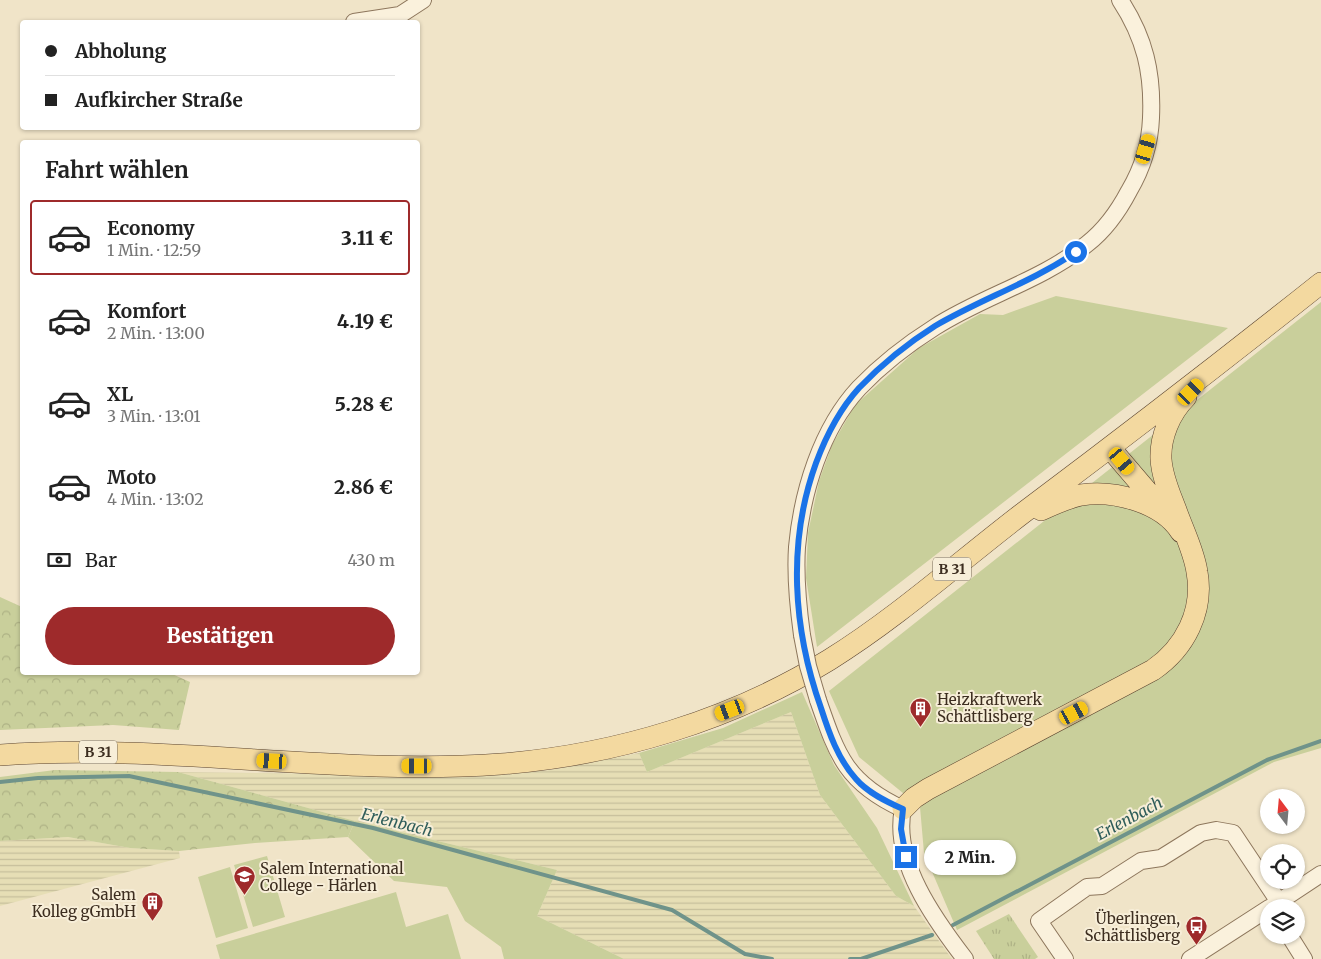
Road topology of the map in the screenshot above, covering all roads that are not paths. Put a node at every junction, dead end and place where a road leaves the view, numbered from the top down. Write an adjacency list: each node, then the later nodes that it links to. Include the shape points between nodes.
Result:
1 (423, 0): 3 (street, via 400,14)
2 (1120, 0): 10 (street, bridge, via 1132,19 1147,58 1152,97 1150,136 1138,176 1118,211 1088,244 1051,268 935,326 892,358 859,388 842,411 826,438 814,469 797,547 796,586 808,666 832,738 850,772 869,790)
3 (366, 20)
4 (1321, 283): 5 (main road, B 31)
5 (1212, 370): 6 (main road, B 31); 7 (main road, via 1180,403 1164,438 1161,459)
6 (1115, 444): 7 (main road); 8 (main road, B 31)
7 (1175, 518): 8 (main road, via 1149,506 1100,494 1068,498); 10 (main road, via 1188,542 1197,571 1199,596 1193,622 1180,646 1163,664 928,789)
8 (1013, 521): 9 (main road, B 31, via 860,639 797,678 730,710 625,744 543,759 457,766 327,764 81,751)
9 (0, 755)
10 (903, 809): 16 (street, via 901,829 906,857 925,899)
11 (1321, 874): 13 (street)
12 (1268, 899): 17 (street, via 1233,833 1216,830 1201,833 1161,858 1141,860 1102,886 1087,887 1039,921)
13 (1283, 899)
14 (1260, 914): 18 (street)
15 (1295, 944): 19 (street)
16 (965, 959)
17 (1065, 959)
18 (1190, 959)
19 (1304, 959)

